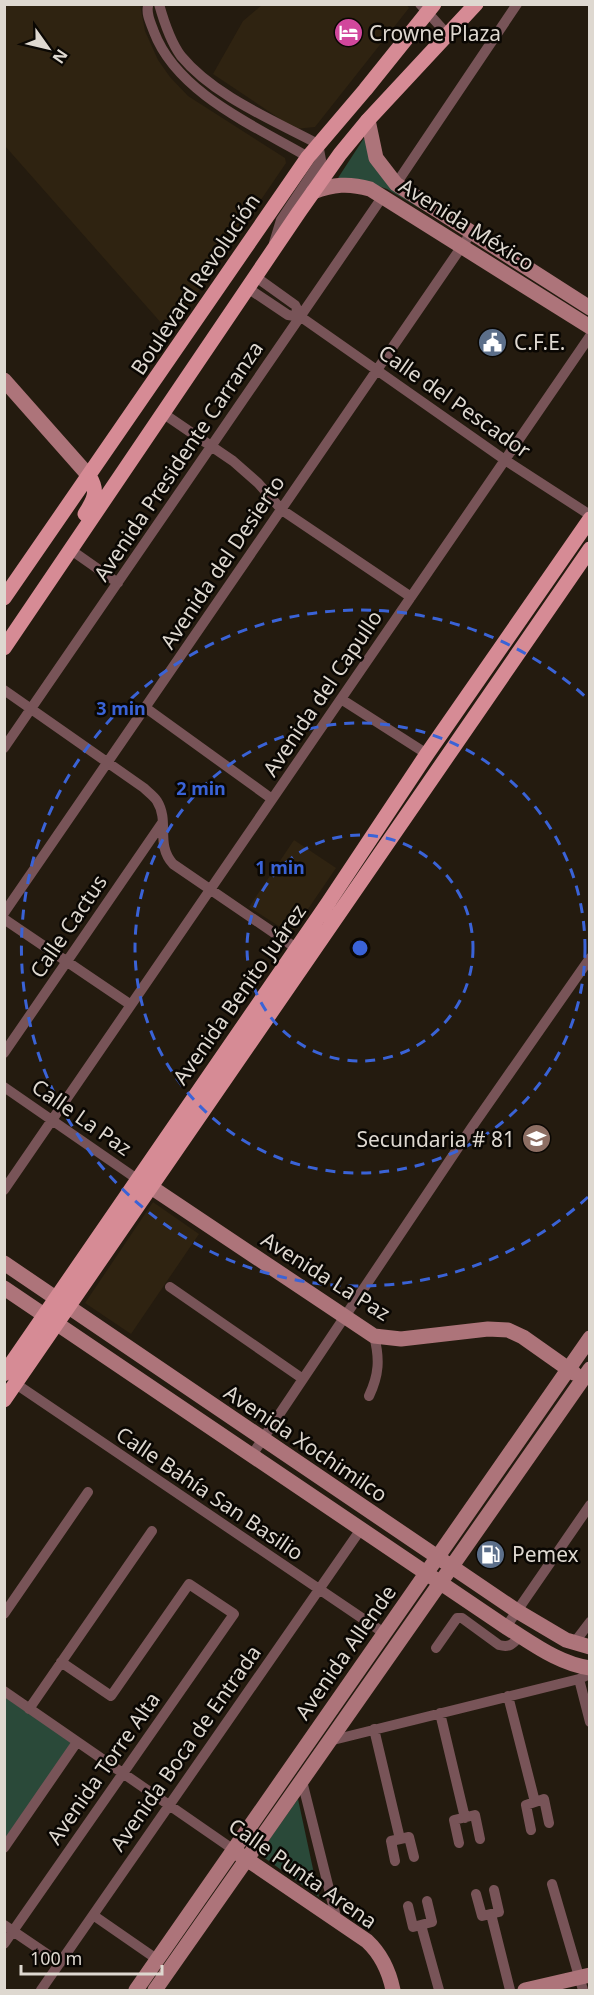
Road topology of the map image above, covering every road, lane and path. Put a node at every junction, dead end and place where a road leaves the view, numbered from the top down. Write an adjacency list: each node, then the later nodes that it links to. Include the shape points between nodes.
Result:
1 (517, 4): 11 (street)
2 (153, 5): 6 (street, via 180,54 201,76); 7 (street, via 147,12 174,67)
3 (427, 7): 5 (street); 9 (main road, Boulevard Revolución, via 365,90)
4 (471, 8): 5 (main road)
5 (448, 35): 8 (main road)
6 (229, 96): 7 (street); 9 (street)
7 (223, 107): 10 (street)
8 (368, 120): 11 (street, Avenida México, via 376,158); 12 (main road)
9 (318, 144): 10 (main road, Boulevard Revolución); 16 (street, via 321,160 281,220)
10 (308, 157): 27 (main road, Boulevard Revolución)
11 (396, 183): 14 (street, Avenida México)
12 (313, 192): 13 (street, Avenida México, via 341,184 356,185); 16 (main road)
13 (383, 196): 15 (street, Avenida México); 19 (street, Avenida Presidente Carranza)
14 (471, 233): 15 (street, Avenida del Desierto); 18 (street, Avenida México)
15 (462, 247): 20 (street, Avenida México); 22 (street, Avenida del Desierto)
16 (271, 255): 17 (main road)
17 (252, 283): 19 (street, Calle del Pescador, via 288,315); 24 (main road)
18 (590, 308)
19 (301, 317): 22 (street, Calle del Pescador); 25 (street, Avenida Presidente Carranza)
20 (590, 327)
21 (590, 336): 26 (street, Avenida del Capullo)
22 (377, 371): 26 (street, Calle del Pescador); 28 (street, Avenida del Desierto)
23 (4, 381): 27 (street)
24 (164, 414): 25 (street); 32 (main road)
25 (212, 447): 28 (street, via 247,472); 34 (street, Avenida Presidente Carranza)
26 (505, 460): 29 (street, Calle del Pescador); 35 (street, Avenida del Capullo)
27 (89, 476): 32 (main road, via 95,487 94,499 74,533); 36 (main road, Boulevard Revolución)
28 (282, 510): 35 (street); 40 (street, Avenida del Desierto)
29 (590, 517): 30 (main road, Avenida Benito Juárez)
30 (575, 542): 33 (main road, via 571,561); 43 (main road, Avenida Benito Juárez)
31 (590, 549): 33 (main road, Avenida Benito Juárez)
32 (71, 550): 34 (street); 37 (main road)
33 (575, 570): 44 (main road, Avenida Benito Juárez)
34 (118, 583): 41 (street, Avenida Presidente Carranza)
35 (411, 597): 39 (street, Avenida del Capullo)
36 (4, 598)
37 (4, 648)
38 (4, 690): 41 (street)
39 (341, 699): 43 (street); 46 (street, Avenida del Capullo)
40 (146, 708): 45 (street, Avenida del Desierto); 46 (street)
41 (31, 709): 42 (street, Avenida Presidente Carranza); 45 (street)
42 (4, 748)
43 (427, 754): 44 (main road); 48 (main road, via 425,774 399,814); 52 (main road, Avenida Benito Juárez)
44 (446, 758): 48 (main road, Avenida Benito Juárez)
45 (108, 763): 47 (street, via 156,799); 50 (street, Avenida del Desierto)
46 (272, 799): 49 (street, Avenida del Capullo)
47 (163, 821): 49 (street, via 167,857); 54 (street, Calle Cactus)
48 (396, 830): 57 (main road, Avenida Benito Juárez)
49 (210, 890): 52 (street); 55 (street, Avenida del Capullo)
50 (4, 913)
51 (4, 918): 54 (street)
52 (296, 948): 56 (main road, Avenida Benito Juárez)
53 (590, 958): 69 (street)
54 (67, 961): 55 (street); 58 (street, Calle Cactus)
55 (131, 1005): 60 (street, Avenida del Capullo)
56 (244, 1024): 57 (main road); 62 (main road, Avenida Benito Juárez)
57 (257, 1033): 63 (main road, Avenida Benito Juárez)
58 (4, 1053)
59 (4, 1087): 60 (street, Calle La Paz)
60 (52, 1120): 61 (street, Avenida del Capullo); 62 (street, Calle La Paz)
61 (9, 1176): 64 (street, Avenida del Capullo)
62 (137, 1179): 68 (main road, Avenida Benito Juárez)
63 (151, 1187): 68 (main road, Avenida Benito Juárez); 69 (street, Avenida La Paz)
64 (4, 1190)
65 (4, 1263): 68 (street, Avenida Xochimilco)
66 (170, 1287): 76 (street)
67 (4, 1288): 70 (street, Avenida Xochimilco)
68 (62, 1303): 70 (main road, Avenida Benito Juárez); 79 (street, Avenida Xochimilco)
69 (344, 1318): 71 (street, Avenida La Paz); 76 (street)
70 (51, 1319): 75 (main road, Avenida Benito Juárez); 80 (street, Avenida Xochimilco)
71 (374, 1336): 73 (street, Avenida La Paz, via 401,1339 508,1330); 77 (street, via 379,1367)
72 (590, 1338): 73 (street, Avenida Allende)
73 (568, 1369): 74 (street, Avenida La Paz); 85 (street, Avenida Allende)
74 (587, 1377): 86 (street, Avenida Allende)
75 (10, 1379): 78 (main road, Avenida Benito Juárez); 89 (street, Calle Bahía San Basilio)
76 (303, 1379): 79 (street)
77 (369, 1396)
78 (4, 1400)
79 (262, 1439): 80 (street); 85 (street, Avenida Xochimilco)
80 (252, 1455): 83 (street, Avenida Xochimilco)
81 (88, 1492): 91 (street)
82 (590, 1505): 90 (street)
83 (361, 1529): 87 (street, Avenida Xochimilco); 89 (street, Avenida Boca de Entrada)
84 (152, 1531): 98 (street)
85 (436, 1557): 86 (street, Avenida Xochimilco); 87 (street, Avenida Allende)
86 (451, 1567): 88 (street, Avenida Allende); 90 (street, Avenida Xochimilco)
87 (425, 1573): 88 (street, Avenida Xochimilco); 94 (street, Avenida Allende)
88 (440, 1582): 93 (street, Avenida Xochimilco); 106 (street, Avenida Allende)
89 (319, 1589): 94 (street, Calle Bahía San Basilio); 111 (street, Avenida Boca de Entrada)
90 (517, 1611): 93 (street); 96 (street, Avenida Xochimilco)
91 (4, 1614)
92 (590, 1622): 96 (street)
93 (506, 1627): 95 (street, Avenida Xochimilco)
94 (384, 1633): 119 (street, Avenida Allende)
95 (520, 1636): 97 (street, via 512,1645 499,1645 457,1618); 99 (street, Avenida Xochimilco)
96 (582, 1645)
97 (436, 1648)
98 (62, 1662): 102 (street); 108 (street, Avenida Torre Alta, via 111,1696 189,1584 234,1614)
99 (586, 1674): 101 (street); 104 (street)
100 (4, 1692): 102 (street, Calle Punta Arena)
101 (507, 1696): 103 (street); 110 (street)
102 (29, 1709): 107 (street, Calle Punta Arena)
103 (440, 1713): 105 (street); 112 (street)
104 (590, 1722)
105 (374, 1729): 106 (street); 115 (street)
106 (329, 1741): 109 (street, Avenida Allende)
107 (78, 1742): 108 (street, Calle Punta Arena); 118 (street)
108 (123, 1774): 111 (street, Calle Punta Arena); 131 (street, Avenida Torre Alta)
109 (302, 1781): 119 (street, Avenida Allende); 129 (street)
110 (535, 1802): 113 (street, via 544,1799); 114 (street, via 526,1805)
111 (169, 1806): 119 (street, Calle Punta Arena); 128 (street, Avenida Boca de Entrada)
112 (465, 1818): 116 (street); 117 (street)
113 (549, 1823)
114 (531, 1830)
115 (400, 1839): 120 (street, via 409,1837); 121 (street, via 391,1841)
116 (480, 1839)
117 (459, 1843)
118 (4, 1848)
119 (240, 1855): 129 (street, Calle Punta Arena); 133 (street, Avenida Allende); 138 (street, Avenida Allende)
120 (414, 1857)
121 (395, 1861)
122 (552, 1884): 135 (street)
123 (494, 1890): 127 (street)
124 (476, 1894): 127 (street)
125 (427, 1901): 130 (street, via 432,1922)
126 (408, 1906): 130 (street, via 413,1927)
127 (491, 1914): 141 (street)
128 (93, 1915): 133 (street); 134 (street, Avenida Boca de Entrada)
129 (337, 1921): 139 (street, Calle Punta Arena, via 379,1953)
130 (421, 1925): 140 (street)
131 (9, 1928): 132 (street, Avenida Torre Alta); 134 (street)
132 (4, 1944)
133 (158, 1960): 137 (street, Avenida Allende)
134 (60, 1963): 136 (street, Avenida Boca de Entrada)
135 (584, 1981): 142 (street)
136 (41, 1990)
137 (136, 1990)
138 (155, 1990)
139 (393, 1990)
140 (439, 1990)
141 (510, 1990)
142 (525, 1990)

